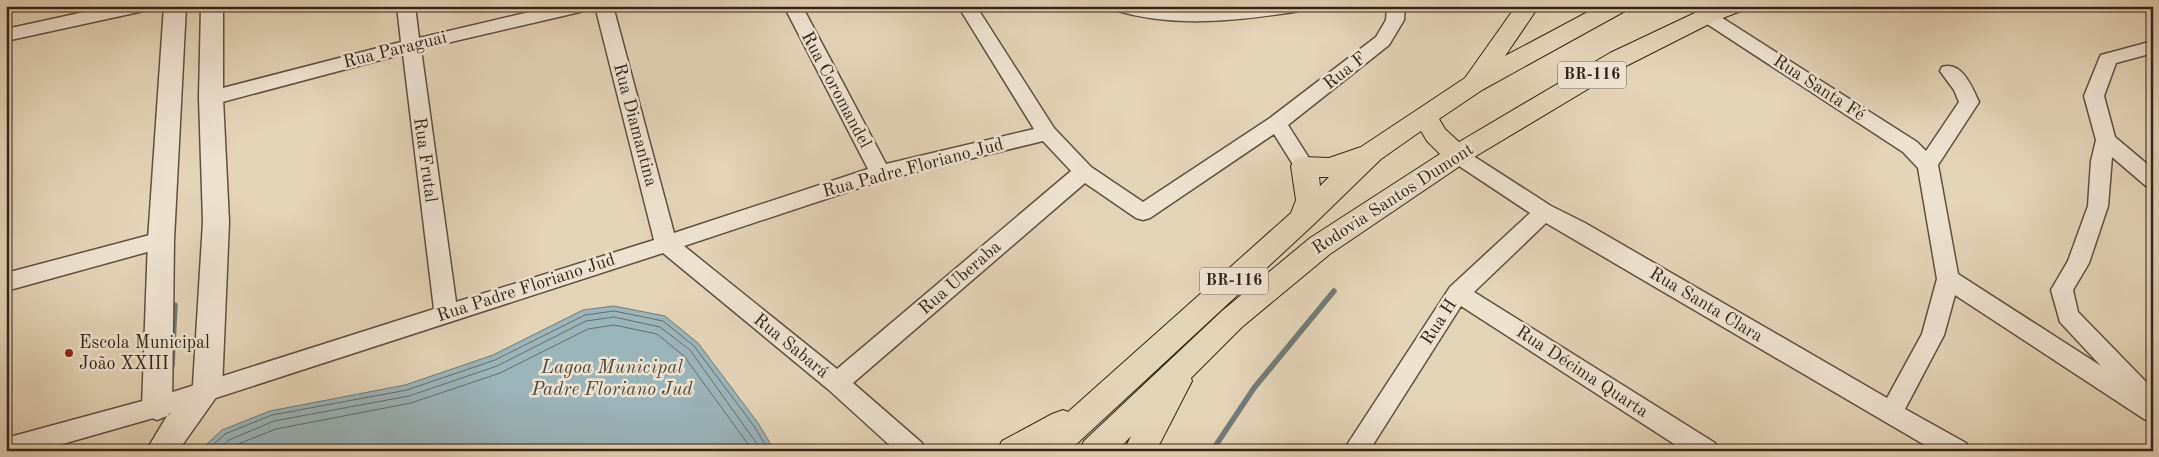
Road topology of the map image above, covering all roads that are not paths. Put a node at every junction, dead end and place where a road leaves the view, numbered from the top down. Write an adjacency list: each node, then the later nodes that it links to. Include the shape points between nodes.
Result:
1 (139, 6): 16 (street)
2 (175, 6): 35 (street)
3 (212, 6): 21 (street)
4 (406, 6): 17 (street, Rua Frutal)
5 (580, 6): 17 (street, Rua Paraguai)
6 (604, 6): 36 (street, Rua Diamantina)
7 (793, 6): 31 (street, Rua Coromandel)
8 (967, 6): 24 (street)
9 (1120, 6): 10 (street, via 1131,11 1169,16 1242,14)
10 (1294, 6)
11 (1396, 6): 23 (street, Rua F, via 1395,20 1383,41)
12 (1528, 6): 20 (highway)
13 (1617, 6): 20 (highway, Rodovia Santos Dumont / BR-116)
14 (1733, 6): 15 (highway, Rodovia Santos Dumont / BR-116)
15 (1707, 16): 27 (highway, Rodovia Santos Dumont / BR-116, via 1619,60); 28 (street, Rua Santa Fé, via 1910,146)
16 (6, 35)
17 (410, 46): 21 (street, Rua Paraguai); 40 (street, Rua Frutal)
18 (2153, 47): 25 (street, via 2108,59 2094,96)
19 (1950, 71): 28 (street, via 1969,102)
20 (1473, 84): 22 (highway, Rodovia Santos Dumont / BR-116)
21 (211, 98): 43 (street, via 216,222)
22 (1425, 117): 26 (highway, Rodovia Santos Dumont / BR-116); 27 (highway, via 1436,135)
23 (1277, 123): 29 (street); 30 (street, Rua F, via 1144,212)
24 (1047, 133): 30 (street); 31 (street, Rua Padre Floriano Jud)
25 (2106, 140): 32 (street); 45 (street, via 2098,206 2078,263 2062,290 2068,316)
26 (1372, 152): 29 (highway, via 1341,165); 34 (highway, Rodovia Santos Dumont / BR-116)
27 (1457, 156): 33 (street, Rua Santa Clara); 41 (highway, Rodovia Santos Dumont / BR-116, via 1320,246)
28 (1928, 165): 37 (street)
29 (1304, 166): 34 (highway, via 1309,200)
30 (1084, 172): 42 (street, Rua Uberaba)
31 (880, 173): 36 (street, Rua Padre Floriano Jud)
32 (2153, 181)
33 (1544, 212): 39 (street, Rua H); 47 (street, Rua Santa Clara)
34 (1303, 218): 44 (highway, Rodovia Santos Dumont / BR-116)
35 (161, 240): 38 (street); 48 (street)
36 (666, 244): 40 (street, Rua Padre Floriano Jud); 42 (street, Rua Sabará)
37 (1948, 279): 46 (street); 47 (street, via 1934,335)
38 (6, 282)
39 (1458, 293): 56 (street, Rua H); 57 (street, Rua Décima Quarta)
40 (446, 314): 43 (street, Rua Padre Floriano Jud)
41 (1188, 360): 54 (highway, Rodovia Santos Dumont / BR-116); 55 (highway)
42 (837, 384): 51 (street, Rua Sabará)
43 (207, 389): 48 (street)
44 (1099, 404): 52 (highway); 53 (highway, Rodovia Santos Dumont / BR-116)
45 (2153, 404)
46 (2153, 412)
47 (1890, 414): 58 (street, Rua Santa Clara)
48 (167, 416): 49 (street); 50 (street)
49 (6, 449)
50 (161, 451)
51 (913, 451)
52 (1013, 451)
53 (1047, 451)
54 (1095, 451)
55 (1140, 451)
56 (1355, 451)
57 (1706, 451)
58 (1956, 451)

